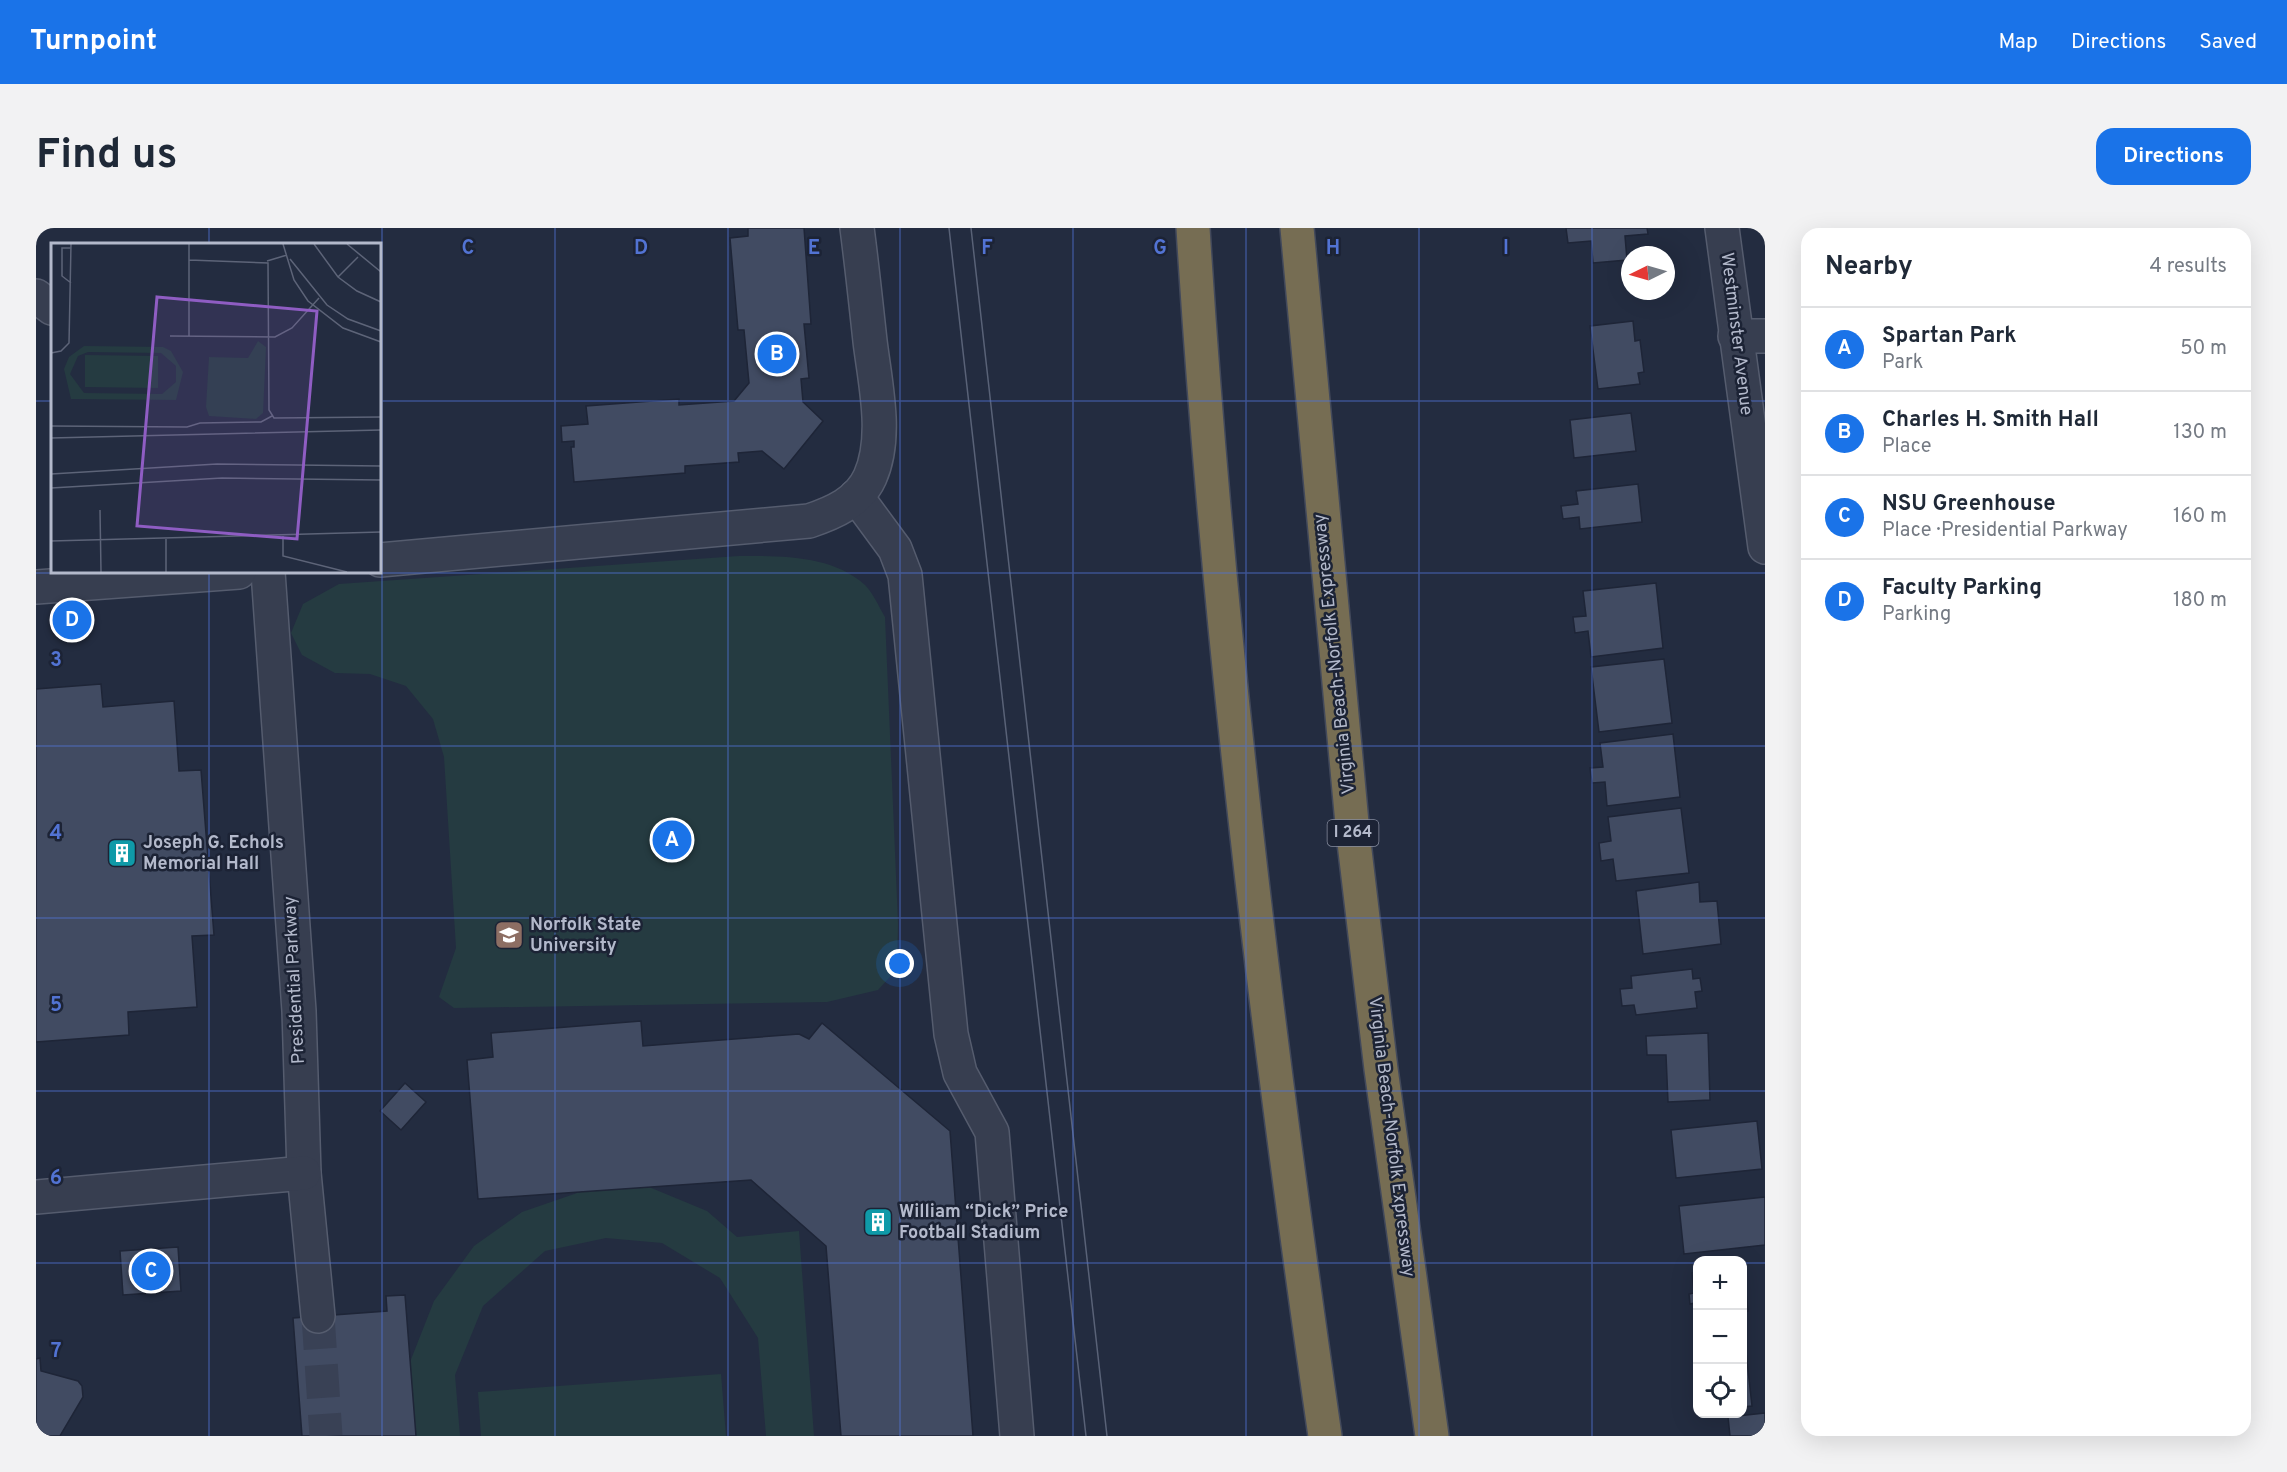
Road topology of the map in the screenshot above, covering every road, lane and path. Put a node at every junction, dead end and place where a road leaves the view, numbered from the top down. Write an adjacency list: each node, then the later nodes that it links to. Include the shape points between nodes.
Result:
1 (857, 228): 8 (street, via 878,418 876,458 870,478)
2 (1193, 228): 18 (highway, via 1239,759 1280,1108)
3 (1297, 228): 19 (highway, Virginia Beach-Norfolk Expressway / I 264, via 1353,834)
4 (1722, 228): 7 (street, Westminster Avenue)
5 (36, 296): 6 (street)
6 (51, 307)
7 (1750, 336): 9 (street, Westminster Avenue)
8 (856, 496): 10 (street, via 835,512 809,521); 17 (street, via 896,549 905,575 951,1034 960,1073 992,1132)
9 (1765, 547)
10 (381, 560)
11 (225, 573): 13 (street)
12 (268, 573): 14 (street, Presidential Parkway, via 298,1011)
13 (36, 587)
14 (304, 1173): 15 (street); 16 (street, Presidential Parkway)
15 (36, 1197)
16 (318, 1316)
17 (1017, 1436)
18 (1325, 1436)
19 (1431, 1436)

